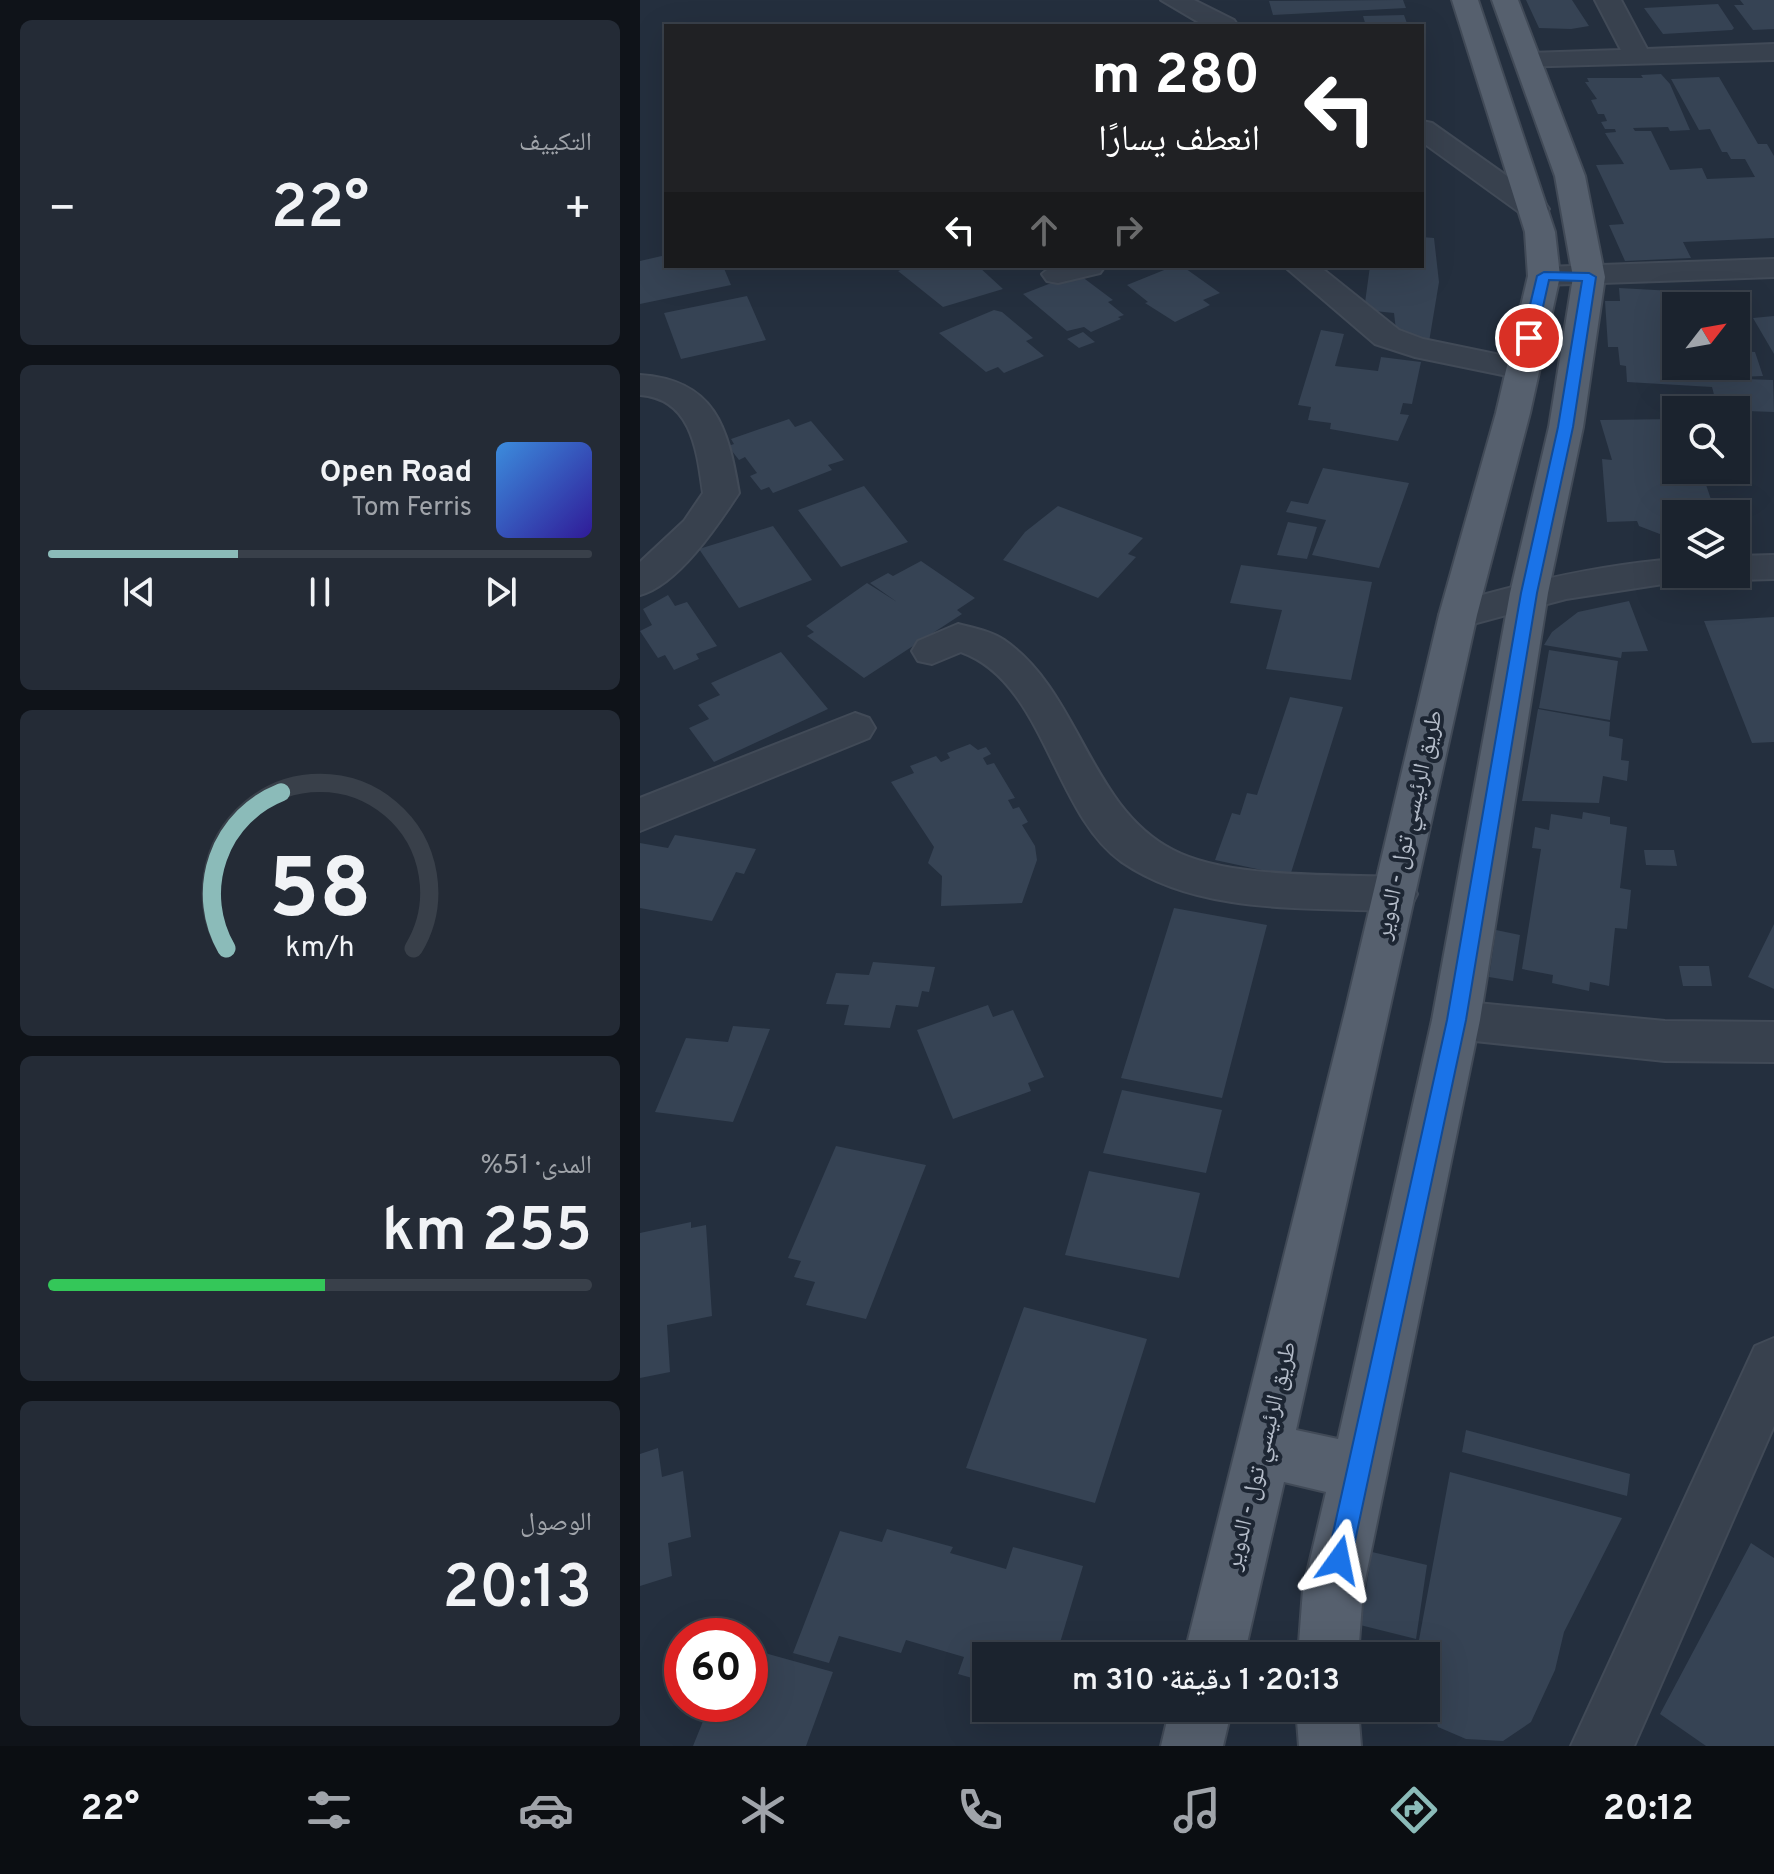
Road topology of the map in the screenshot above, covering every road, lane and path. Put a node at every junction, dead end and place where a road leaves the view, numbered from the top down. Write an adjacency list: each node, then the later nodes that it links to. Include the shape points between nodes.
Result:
1 (1174, 0): 5 (street)
2 (1465, 0): 10 (main road, طريق الرئيسي تول - الدوير)
3 (1505, 0): 8 (main road)
4 (1608, 0): 7 (street)
5 (1221, 24)
6 (1774, 52): 7 (street)
7 (1638, 57): 8 (street)
8 (1529, 61): 16 (main road, via 1570,176)
9 (1424, 130): 10 (street)
10 (1534, 209): 15 (main road, طريق الرئيسي تول - الدوير)
11 (1081, 268): 14 (street)
12 (1302, 268): 17 (street, via 1387,337)
13 (1774, 268): 16 (street)
14 (1058, 274)
15 (1544, 276): 16 (street); 17 (main road, طريق الرئيسي تول - الدوير)
16 (1589, 277): 23 (main road, via 1566,427)
17 (1522, 369): 24 (main road, طريق الرئيسي تول - الدوير)
18 (640, 385): 22 (street, via 678,391 696,405 709,430 721,493 697,529)
19 (1774, 567): 20 (street)
20 (1750, 568)
21 (1662, 572): 23 (street)
22 (640, 583)
23 (1529, 593): 24 (street); 29 (main road)
24 (1458, 615): 28 (main road, طريق الرئيسي تول - الدوير)
25 (932, 651): 28 (street, via 958,637 1005,660 1113,824 1133,848 1173,870 1217,882)
26 (855, 728): 27 (street)
27 (640, 815)
28 (1395, 894): 32 (main road, طريق الرئيسي تول - الدوير)
29 (1456, 1020): 30 (street, via 1665,1041); 33 (main road)
30 (1774, 1042)
31 (1774, 1364): 40 (street)
32 (1264, 1450): 33 (main road); 34 (main road, طريق الرئيسي تول - الدوير)
33 (1358, 1471): 35 (main road, via 1333,1590)
34 (1217, 1642)
35 (1329, 1642)
36 (1198, 1722): 38 (main road)
37 (1328, 1722): 39 (main road)
38 (1192, 1746)
39 (1330, 1746)
40 (1602, 1746)

